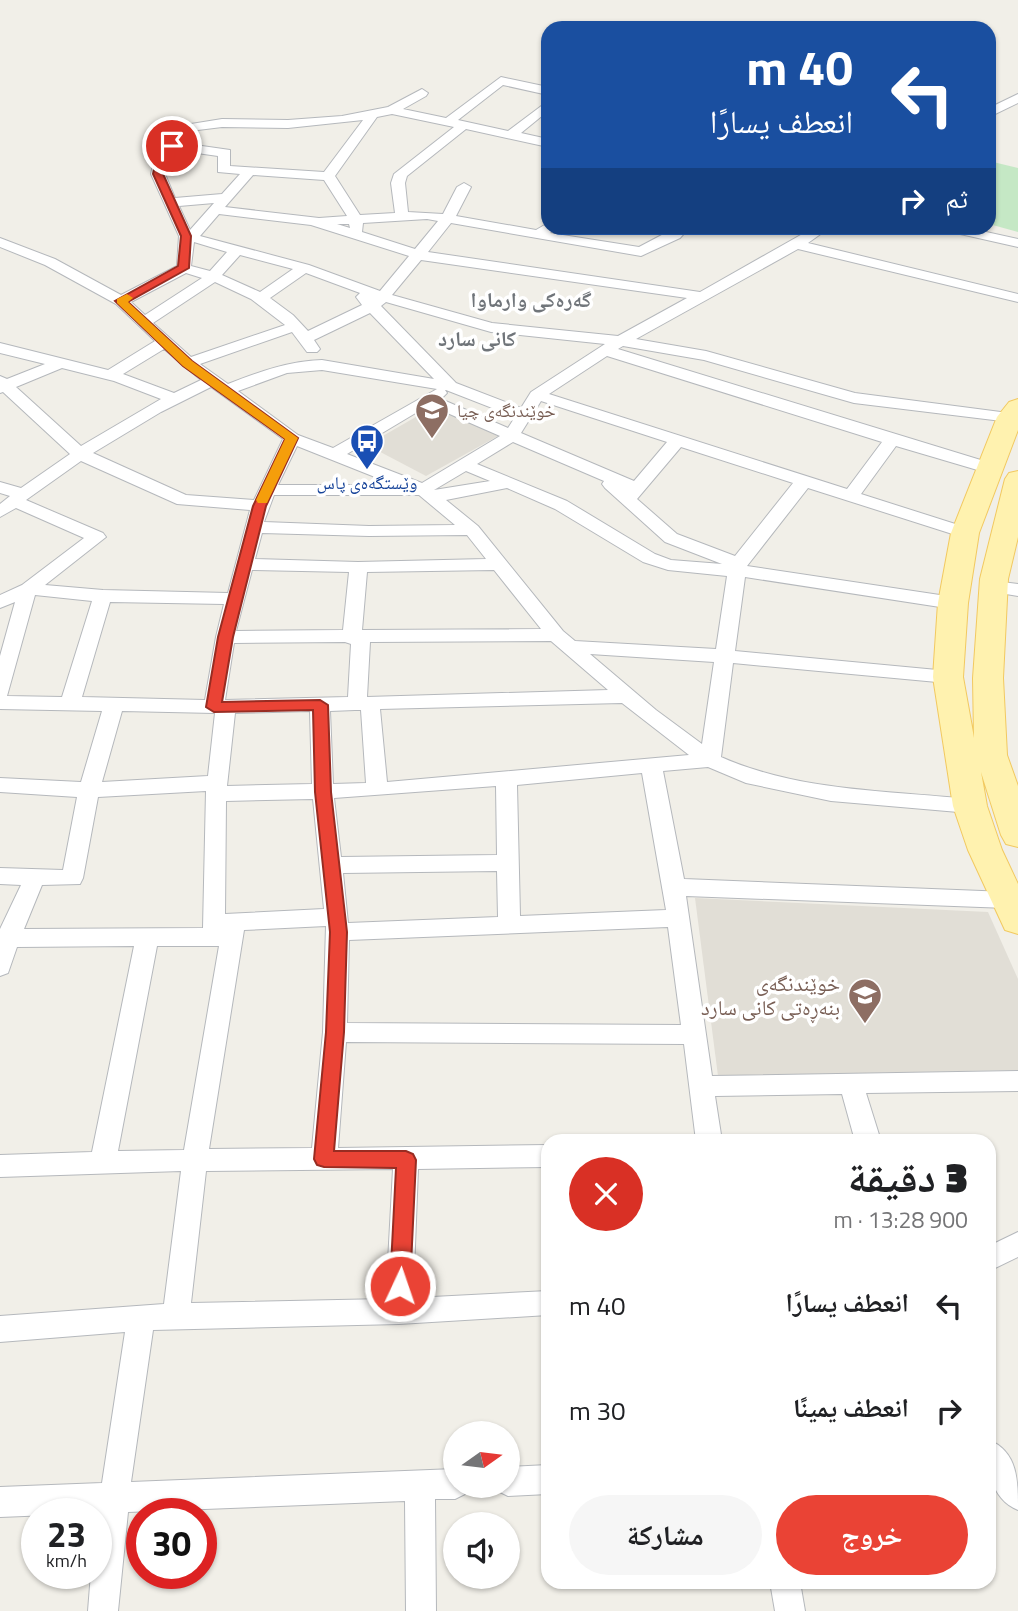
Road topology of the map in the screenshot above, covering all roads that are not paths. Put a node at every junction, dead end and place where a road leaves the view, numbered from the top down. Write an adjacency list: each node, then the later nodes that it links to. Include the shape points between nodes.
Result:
1 (541, 89): 8 (street, via 502,81)
2 (422, 93): 5 (street)
3 (1018, 98): 4 (street)
4 (996, 109)
5 (392, 110): 7 (street); 8 (street)
6 (541, 111): 10 (street)
7 (373, 114): 12 (street, via 314,123 206,125 188,130); 14 (street)
8 (448, 122): 9 (street)
9 (464, 125): 10 (street); 19 (street, via 401,174)
10 (511, 135): 11 (street)
11 (541, 141)
12 (172, 146): 13 (street, via 225,153 223,169); 17 (street, via 158,174)
13 (249, 172): 14 (street); 16 (street)
14 (328, 176): 21 (street)
15 (464, 187): 20 (street)
16 (226, 198): 17 (street); 18 (street)
17 (173, 202): 29 (street)
18 (216, 210): 22 (street); 29 (street)
19 (402, 215): 20 (street); 21 (street)
20 (448, 218): 23 (street); 34 (street)
21 (356, 220): 22 (street); 28 (street)
22 (313, 221): 28 (street)
23 (541, 231)
24 (561, 235): 25 (street, via 641,253)
25 (675, 235)
26 (811, 235): 32 (street)
27 (983, 235): 31 (street)
28 (358, 237): 34 (street)
29 (188, 239): 33 (street); 35 (street)
30 (0, 242): 41 (street, via 50,262)
31 (1018, 243)
32 (796, 244): 38 (street); 40 (street)
33 (237, 249): 36 (street); 37 (street)
34 (419, 255): 38 (street); 42 (street)
35 (184, 268): 37 (street); 41 (street)
36 (304, 268): 39 (street); 42 (street, via 352,285)
37 (214, 276): 39 (street); 43 (street)
38 (700, 296): 45 (street)
39 (261, 298): 44 (street)
40 (1018, 298)
41 (121, 301): 43 (street)
42 (378, 302): 44 (street); 47 (street, via 491,327); 55 (street)
43 (144, 322): 46 (street)
44 (301, 332): 49 (street); 51 (street)
45 (619, 341): 47 (street); 58 (street, via 706,356)
46 (164, 342): 49 (street); 52 (street)
47 (601, 344): 56 (street); 62 (street)
48 (0, 348): 50 (street)
49 (188, 363): 54 (street)
50 (59, 364): 52 (street); 53 (street)
51 (322, 366): 54 (street, via 279,370); 55 (street)
52 (109, 376): 57 (street)
53 (2, 385): 67 (street)
54 (218, 386): 57 (street); 64 (street)
55 (450, 386): 59 (street); 61 (street)
56 (537, 395): 61 (street); 66 (street)
57 (173, 398): 67 (street)
58 (854, 398): 60 (street); 62 (street)
59 (430, 400): 63 (street); 68 (street)
60 (1014, 412): 73 (main road)
61 (524, 415): 63 (street)
62 (836, 423): 65 (street)
63 (511, 436): 69 (street); 75 (street, via 599,473)
64 (292, 438): 68 (street); 77 (street)
65 (893, 439): 73 (street); 76 (street)
66 (676, 442): 70 (street); 75 (street)
67 (80, 454): 77 (street, via 183,500); 78 (street)
68 (332, 456): 74 (street)
69 (467, 465): 71 (street); 74 (street)
70 (804, 481): 76 (street); 85 (street)
71 (507, 483): 74 (street); 85 (street, via 561,505 649,558 680,567)
72 (0, 487): 78 (street)
73 (1003, 493): 81 (main road); 87 (main road)
74 (428, 494): 77 (street); 80 (street)
75 (633, 494): 85 (street, via 671,538)
76 (850, 496): 81 (street)
77 (263, 498): 79 (street)
78 (12, 502): 86 (street, via 97,537)
79 (255, 527): 80 (street); 82 (street)
80 (472, 530): 83 (street)
81 (965, 533): 91 (main road)
82 (244, 564): 84 (street); 89 (street)
83 (499, 564): 84 (street); 95 (street)
84 (358, 568): 94 (street)
85 (737, 568): 91 (street); 96 (street)
86 (28, 589): 88 (street); 90 (street); 92 (street)
87 (1006, 589): 115 (main road, via 988,678 991,755)
88 (103, 596): 89 (street); 101 (street)
89 (235, 599): 93 (street)
90 (0, 602)
91 (953, 603): 97 (main road)
92 (7, 632): 98 (street)
93 (225, 637): 94 (street); 105 (street)
94 (356, 638): 95 (street); 102 (street)
95 (562, 641): 96 (street); 99 (street)
96 (726, 656): 97 (street); 106 (street)
97 (948, 677): 114 (main road)
98 (0, 691)
99 (628, 696): 102 (street); 106 (street)
100 (0, 702): 101 (street)
101 (70, 704): 103 (street)
102 (364, 704): 104 (street); 112 (street)
103 (114, 705): 105 (street); 111 (street)
104 (320, 705): 105 (street); 113 (street)
105 (220, 707): 110 (street)
106 (709, 760): 107 (street); 114 (street, via 746,776 831,794)
107 (651, 764): 108 (street); 120 (street)
108 (506, 778): 112 (street); 116 (street)
109 (0, 785): 111 (street)
110 (217, 788): 111 (street); 113 (street); 125 (street)
111 (89, 790): 119 (street, via 72,878)
112 (377, 790): 113 (street)
113 (323, 792): 117 (street)
114 (971, 806): 121 (main road)
115 (1018, 835)
116 (508, 863): 117 (street); 124 (street)
117 (333, 865): 123 (street)
118 (0, 876): 119 (street)
119 (35, 877): 127 (street)
120 (674, 887): 121 (street); 122 (street)
121 (1013, 911)
122 (679, 918): 124 (street); 130 (street)
123 (338, 925): 124 (street); 125 (street); 129 (street)
124 (509, 925)
125 (217, 932): 126 (street); 137 (street)
126 (148, 938): 127 (street); 140 (street)
127 (4, 939): 128 (street)
128 (0, 967)
129 (335, 1032): 130 (street); 138 (street)
130 (694, 1035): 133 (street)
131 (1018, 1081): 132 (street)
132 (852, 1084): 133 (street); 135 (street)
133 (701, 1086): 134 (street)
134 (708, 1134)
135 (866, 1134)
136 (541, 1156): 139 (street)
137 (195, 1159): 138 (street); 140 (street); 146 (street)
138 (324, 1159): 139 (street)
139 (406, 1160): 145 (street)
140 (103, 1161): 141 (street)
141 (0, 1166)
142 (1018, 1244): 143 (street)
143 (996, 1255)
144 (541, 1303): 145 (street)
145 (398, 1311): 146 (street)
146 (176, 1316): 147 (street)
147 (141, 1318): 148 (street); 153 (street)
148 (0, 1329)
149 (541, 1479): 150 (street)
150 (520, 1480)
151 (443, 1485): 152 (street)
152 (419, 1486): 153 (street); 157 (street)
153 (114, 1498): 154 (street); 156 (street)
154 (0, 1502)
155 (786, 1589): 158 (street)
156 (103, 1611)
157 (421, 1611)
158 (790, 1611)

